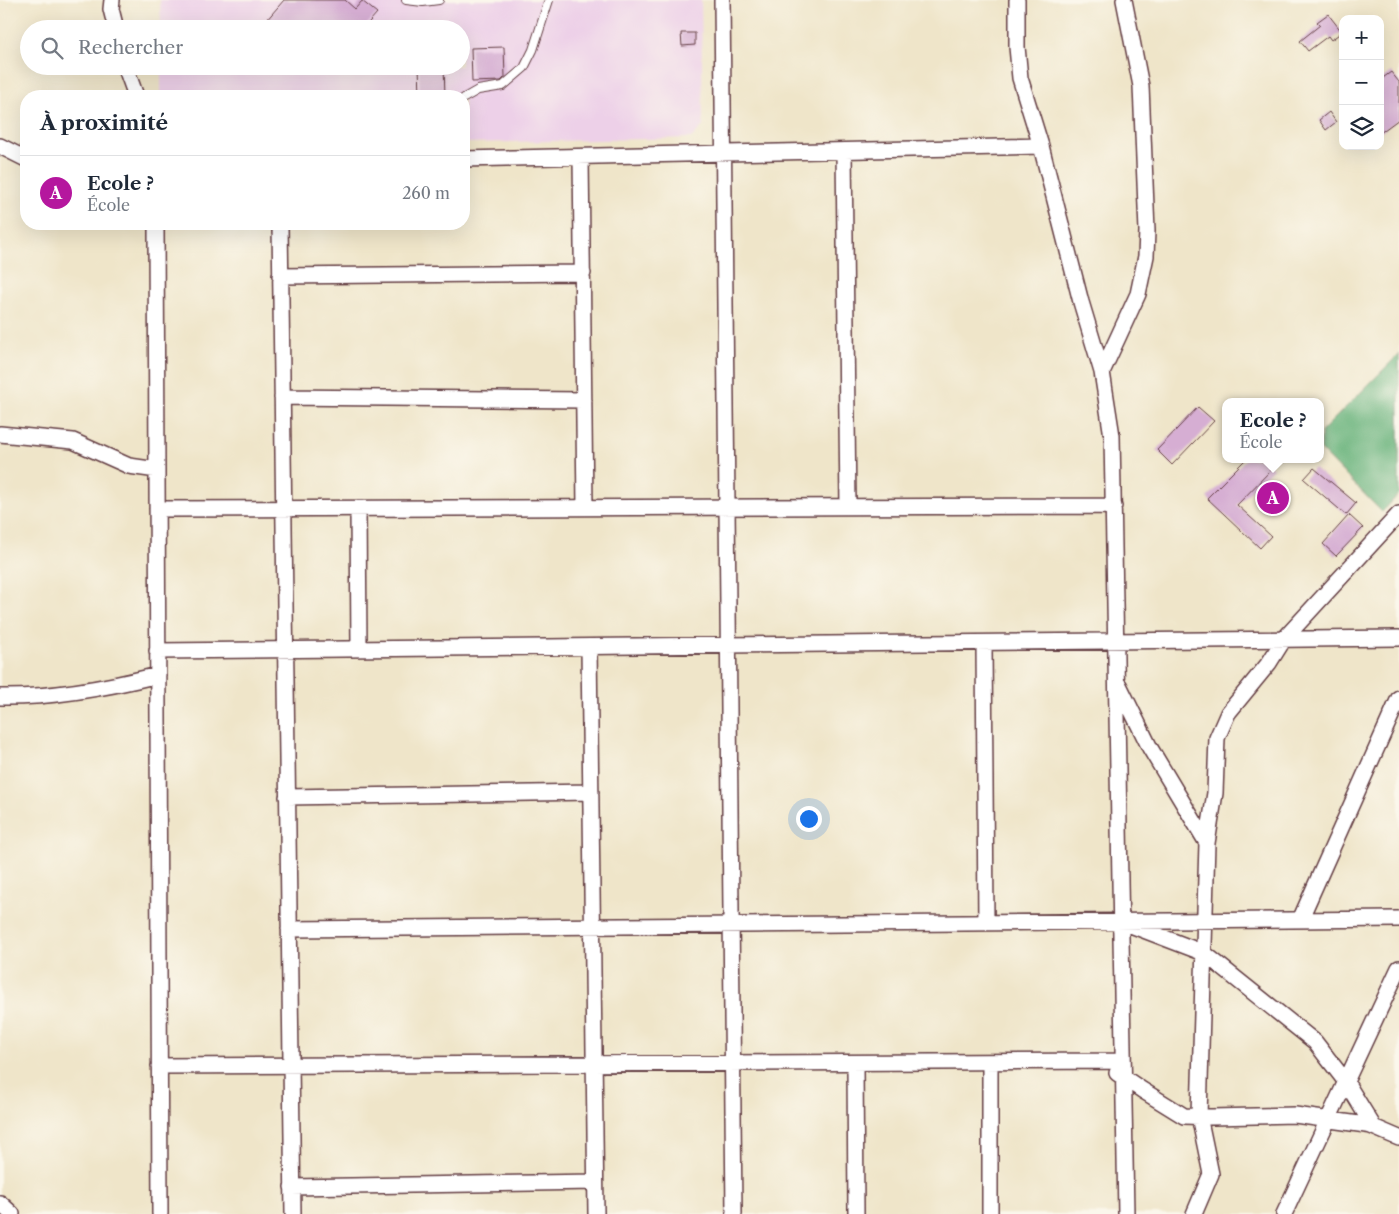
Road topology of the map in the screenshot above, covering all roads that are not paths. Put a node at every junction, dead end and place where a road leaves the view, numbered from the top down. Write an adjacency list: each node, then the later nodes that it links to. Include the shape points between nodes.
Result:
1 (112, 0): 8 (street)
2 (406, 0): 3 (lane)
3 (438, 0)
4 (549, 0): 11 (lane, via 524,68 503,86)
5 (722, 0): 15 (street)
6 (1017, 0): 13 (street, via 1020,78)
7 (1124, 0): 23 (street, via 1141,86 1146,256 1138,294)
8 (114, 20)
9 (129, 75): 10 (street)
10 (134, 90)
11 (470, 95)
12 (0, 146): 16 (street)
13 (1041, 146): 14 (street); 23 (street, via 1080,302)
14 (844, 151): 15 (street); 30 (street)
15 (722, 154): 17 (street); 29 (street)
16 (20, 156)
17 (581, 157): 18 (street); 21 (street)
18 (470, 159)
19 (156, 230): 27 (street)
20 (280, 230): 22 (street)
21 (583, 273): 22 (street); 25 (street)
22 (280, 276): 24 (street)
23 (1102, 372): 28 (street, via 1112,436)
24 (282, 397): 25 (street); 33 (street)
25 (584, 400): 31 (street)
26 (0, 434): 27 (street, via 73,441 129,466)
27 (157, 470): 32 (street)
28 (1114, 506): 30 (street); 38 (street)
29 (726, 507): 30 (street); 31 (street); 40 (street)
30 (848, 507)
31 (585, 508): 34 (street)
32 (157, 509): 33 (street); 44 (street)
33 (283, 509): 34 (street); 43 (street)
34 (358, 509): 42 (street)
35 (1399, 514): 37 (street)
36 (1399, 638): 37 (street)
37 (1284, 639): 38 (street); 51 (street, via 1269,664 1228,713 1217,738 1215,794)
38 (1117, 641): 39 (street); 46 (street)
39 (984, 643): 40 (street); 56 (street)
40 (728, 645): 41 (street); 57 (street)
41 (589, 647): 42 (street); 49 (street)
42 (360, 649): 43 (street)
43 (285, 650): 44 (street); 50 (street)
44 (157, 651): 45 (street)
45 (158, 675): 47 (street, via 113,686 28,698); 69 (street)
46 (1117, 682): 51 (street, via 1150,748); 55 (street)
47 (0, 698)
48 (1399, 698): 54 (street)
49 (590, 792): 50 (street); 58 (street)
50 (287, 797): 59 (street)
51 (1207, 843): 53 (street)
52 (1399, 919): 54 (street)
53 (1205, 920): 54 (street); 55 (street); 60 (street)
54 (1300, 920)
55 (1121, 921): 56 (street); 60 (street); 63 (street)
56 (986, 922): 57 (street)
57 (731, 925): 58 (street); 65 (street)
58 (592, 926): 59 (street); 67 (street)
59 (289, 929): 68 (street)
60 (1204, 953): 71 (street, via 1315,1042); 73 (street)
61 (1399, 968): 71 (street)
62 (1096, 1061): 63 (street); 64 (street); 70 (street)
63 (1123, 1061): 70 (street)
64 (990, 1062): 66 (street); 85 (street)
65 (733, 1063): 66 (street); 67 (street); 83 (street)
66 (855, 1063): 84 (street)
67 (594, 1064): 68 (street); 76 (street)
68 (291, 1065): 69 (street); 77 (street)
69 (159, 1066): 80 (street)
70 (1124, 1077): 73 (street, via 1184,1116); 86 (street)
71 (1346, 1082): 72 (street); 74 (street)
72 (1330, 1115): 73 (street); 74 (street); 88 (street)
73 (1199, 1116): 87 (street, via 1211,1174)
74 (1373, 1126): 75 (street)
75 (1399, 1138)
76 (595, 1182): 77 (street); 82 (street)
77 (292, 1187): 81 (street)
78 (0, 1203): 79 (street)
79 (12, 1214)
80 (160, 1214)
81 (293, 1214)
82 (596, 1214)
83 (734, 1214)
84 (856, 1214)
85 (990, 1214)
86 (1126, 1214)
87 (1194, 1214)
88 (1284, 1214)

